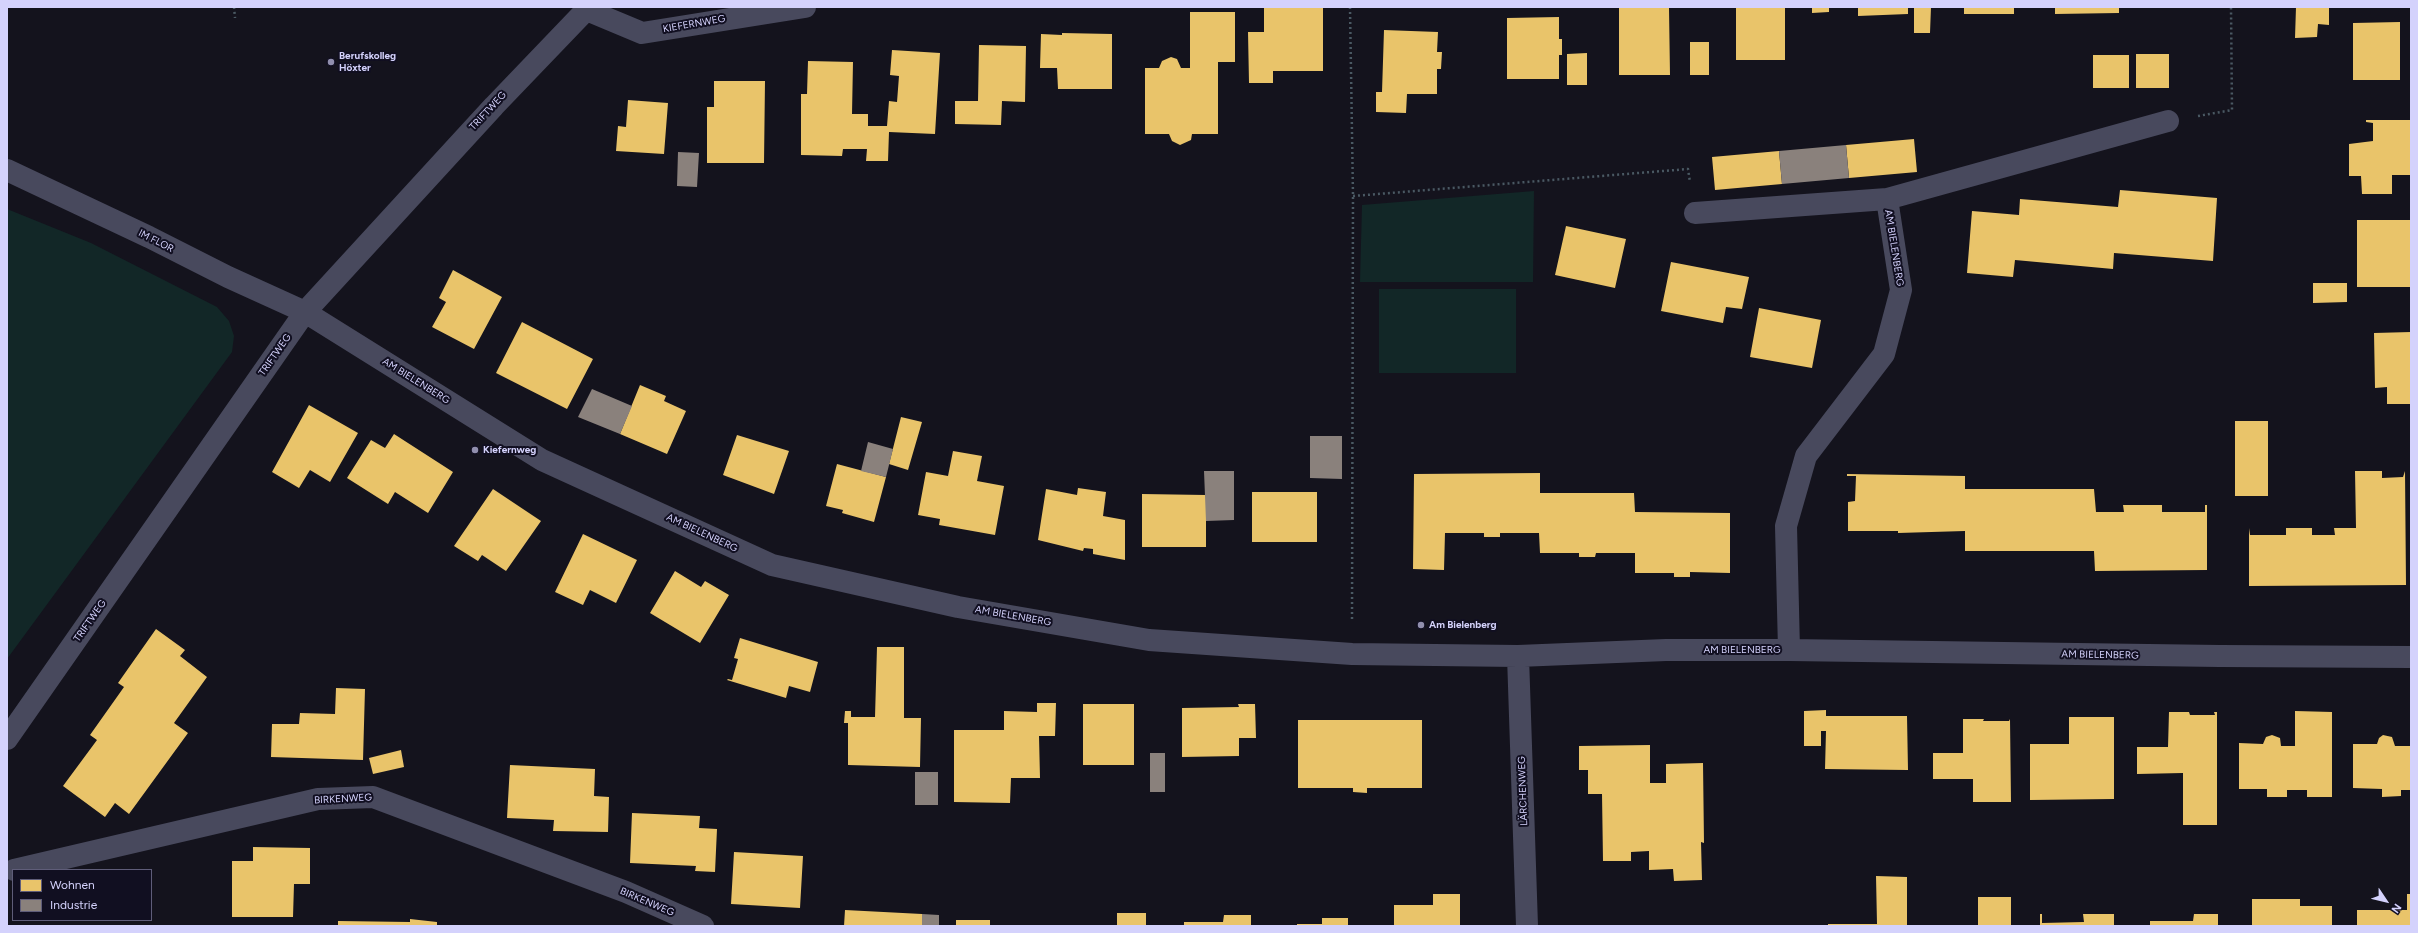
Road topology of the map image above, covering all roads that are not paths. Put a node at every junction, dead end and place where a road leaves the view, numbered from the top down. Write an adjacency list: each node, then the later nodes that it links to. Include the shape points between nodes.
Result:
1 (805, 7): 2 (street, KIEFERNWEG, via 642,33)
2 (588, 8): 7 (street, TRIFTWEG, via 478,122)
3 (2168, 121): 5 (street, AM BIELENBERG)
4 (7, 170): 7 (street, IM FLOR)
5 (1886, 199): 6 (street, AM BIELENBERG); 8 (street, AM BIELENBERG, via 1901,290 1884,354 1806,456 1786,526)
6 (1695, 213)
7 (305, 312): 9 (street, AM BIELENBERG, via 542,460 772,565 958,607 1149,640 1352,654); 11 (street, TRIFTWEG)
8 (1789, 650): 9 (street, AM BIELENBERG, via 1666,650); 10 (street, AM BIELENBERG)
9 (1518, 656): 14 (street, LÄRCHENWEG)
10 (2411, 657)
11 (7, 739)
12 (18, 869): 13 (street, BIRKENWEG, via 318,799 373,796 626,892)
13 (703, 926)
14 (1528, 926)

